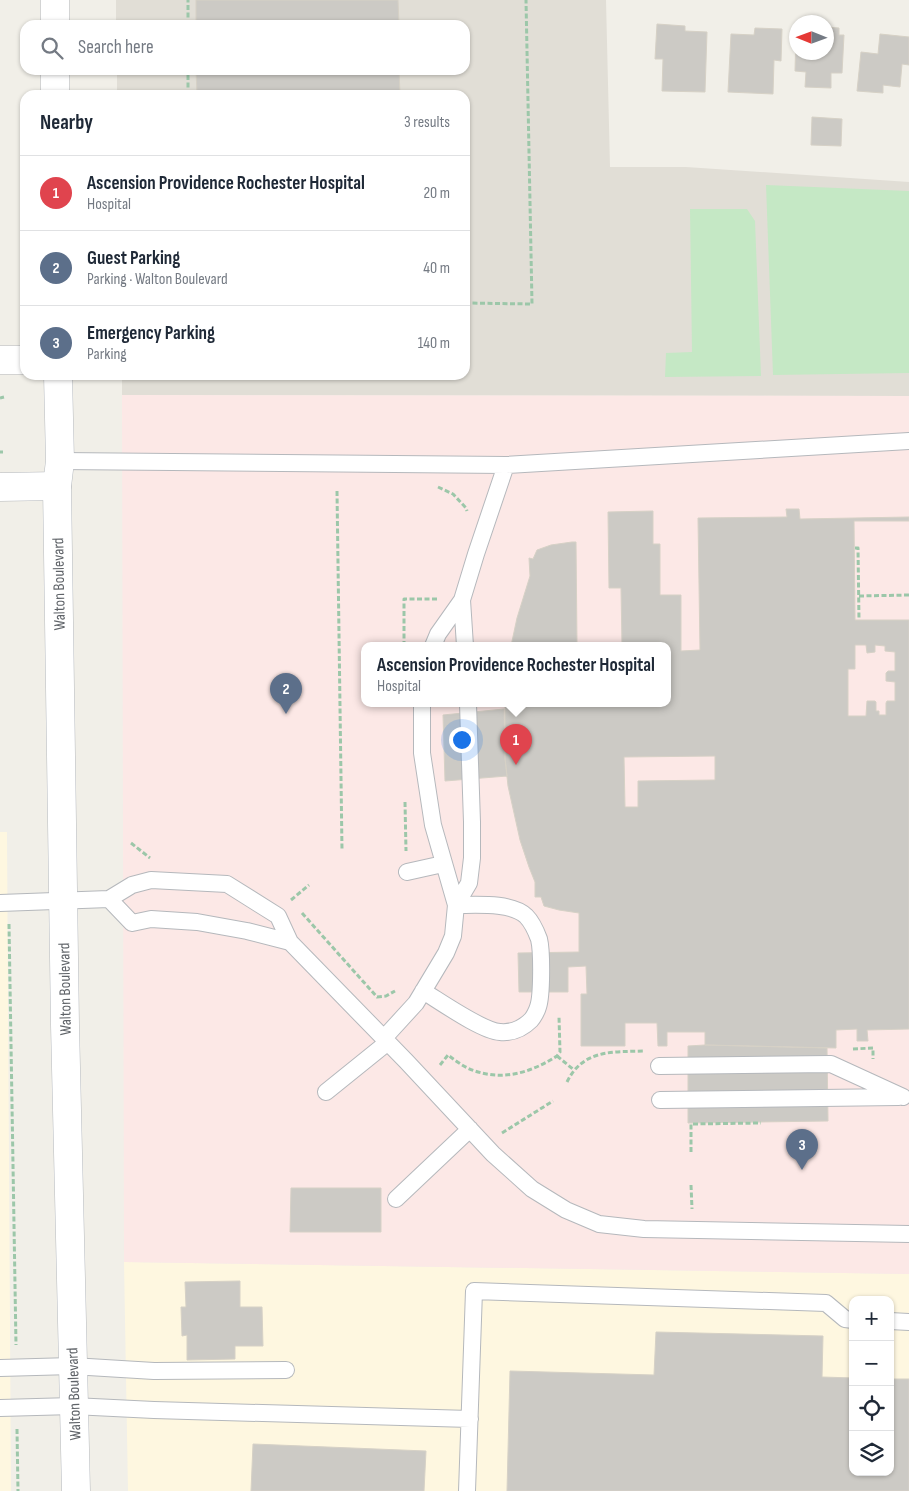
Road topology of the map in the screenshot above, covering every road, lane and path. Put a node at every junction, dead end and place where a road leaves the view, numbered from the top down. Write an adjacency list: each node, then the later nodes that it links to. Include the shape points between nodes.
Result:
1 (55, 0): 4 (main road)
2 (188, 0): 5 (path)
3 (526, 0): 10 (path, via 532,304)
4 (55, 20)
5 (188, 20)
6 (55, 75): 8 (main road)
7 (188, 75): 9 (path)
8 (55, 90)
9 (188, 90)
10 (470, 304)
11 (0, 360): 12 (main road)
12 (20, 360)
13 (58, 380): 16 (main road, Walton Boulevard)
14 (909, 442): 15 (lane)
15 (506, 465): 16 (lane); 24 (lane)
16 (58, 474): 17 (main road); 40 (main road, Walton Boulevard)
17 (0, 486)
18 (430, 486): 20 (path, via 453,494)
19 (337, 491): 33 (path)
20 (468, 515)
21 (855, 548): 23 (path, via 858,548)
22 (909, 595): 23 (path)
23 (859, 596): 26 (path)
24 (462, 600): 28 (lane); 29 (lane)
25 (439, 605): 27 (path, via 441,599 404,599)
26 (859, 620)
27 (404, 642)
28 (435, 642)
29 (465, 642)
30 (422, 707): 35 (lane, via 423,762 433,826)
31 (468, 707): 44 (lane, via 472,858 469,883)
32 (131, 843): 34 (path)
33 (342, 850)
34 (151, 859)
35 (444, 864): 36 (lane); 44 (lane)
36 (407, 872)
37 (309, 885): 41 (path)
38 (285, 898): 41 (path)
39 (109, 899): 40 (lane); 46 (lane, via 132,923 152,919 197,922); 46 (lane, via 132,885 151,880 227,884 278,916)
40 (63, 900): 42 (lane); 70 (main road, Walton Boulevard)
41 (289, 902): 43 (path)
42 (4, 903): 71 (path)
43 (293, 905)
44 (456, 905): 48 (lane, via 446,953); 48 (lane, via 498,906 526,916 539,941 541,986 538,1008 531,1020 514,1031 499,1032 487,1030)
45 (299, 910): 47 (path, via 377,997)
46 (290, 942): 50 (lane)
47 (397, 990)
48 (423, 991): 50 (lane)
49 (559, 1015): 51 (path)
50 (386, 1040): 55 (lane); 60 (lane)
51 (558, 1056): 52 (path, via 531,1070 506,1076 474,1071 448,1055); 54 (path)
52 (438, 1066)
53 (659, 1066): 56 (lane, via 831,1064)
54 (574, 1070)
55 (326, 1092)
56 (906, 1097): 57 (lane)
57 (660, 1100)
58 (553, 1101): 61 (path)
59 (770, 1123): 62 (path, via 691,1124)
60 (470, 1129): 64 (lane); 66 (lane, via 532,1189 566,1210 599,1224 644,1229)
61 (498, 1136)
62 (691, 1152)
63 (691, 1185): 65 (path)
64 (396, 1199)
65 (692, 1214)
66 (909, 1234)
67 (849, 1320): 75 (lane, via 826,1303 474,1291)
68 (894, 1321): 69 (lane)
69 (909, 1322)
70 (72, 1366): 71 (lane); 72 (lane, via 154,1371); 73 (main road, Walton Boulevard)
71 (8, 1368)
72 (286, 1370)
73 (73, 1406): 74 (lane); 75 (lane); 77 (main road, Walton Boulevard)
74 (8, 1408): 76 (path)
75 (470, 1419): 78 (lane)
76 (18, 1491)
77 (76, 1491)
78 (467, 1491)

